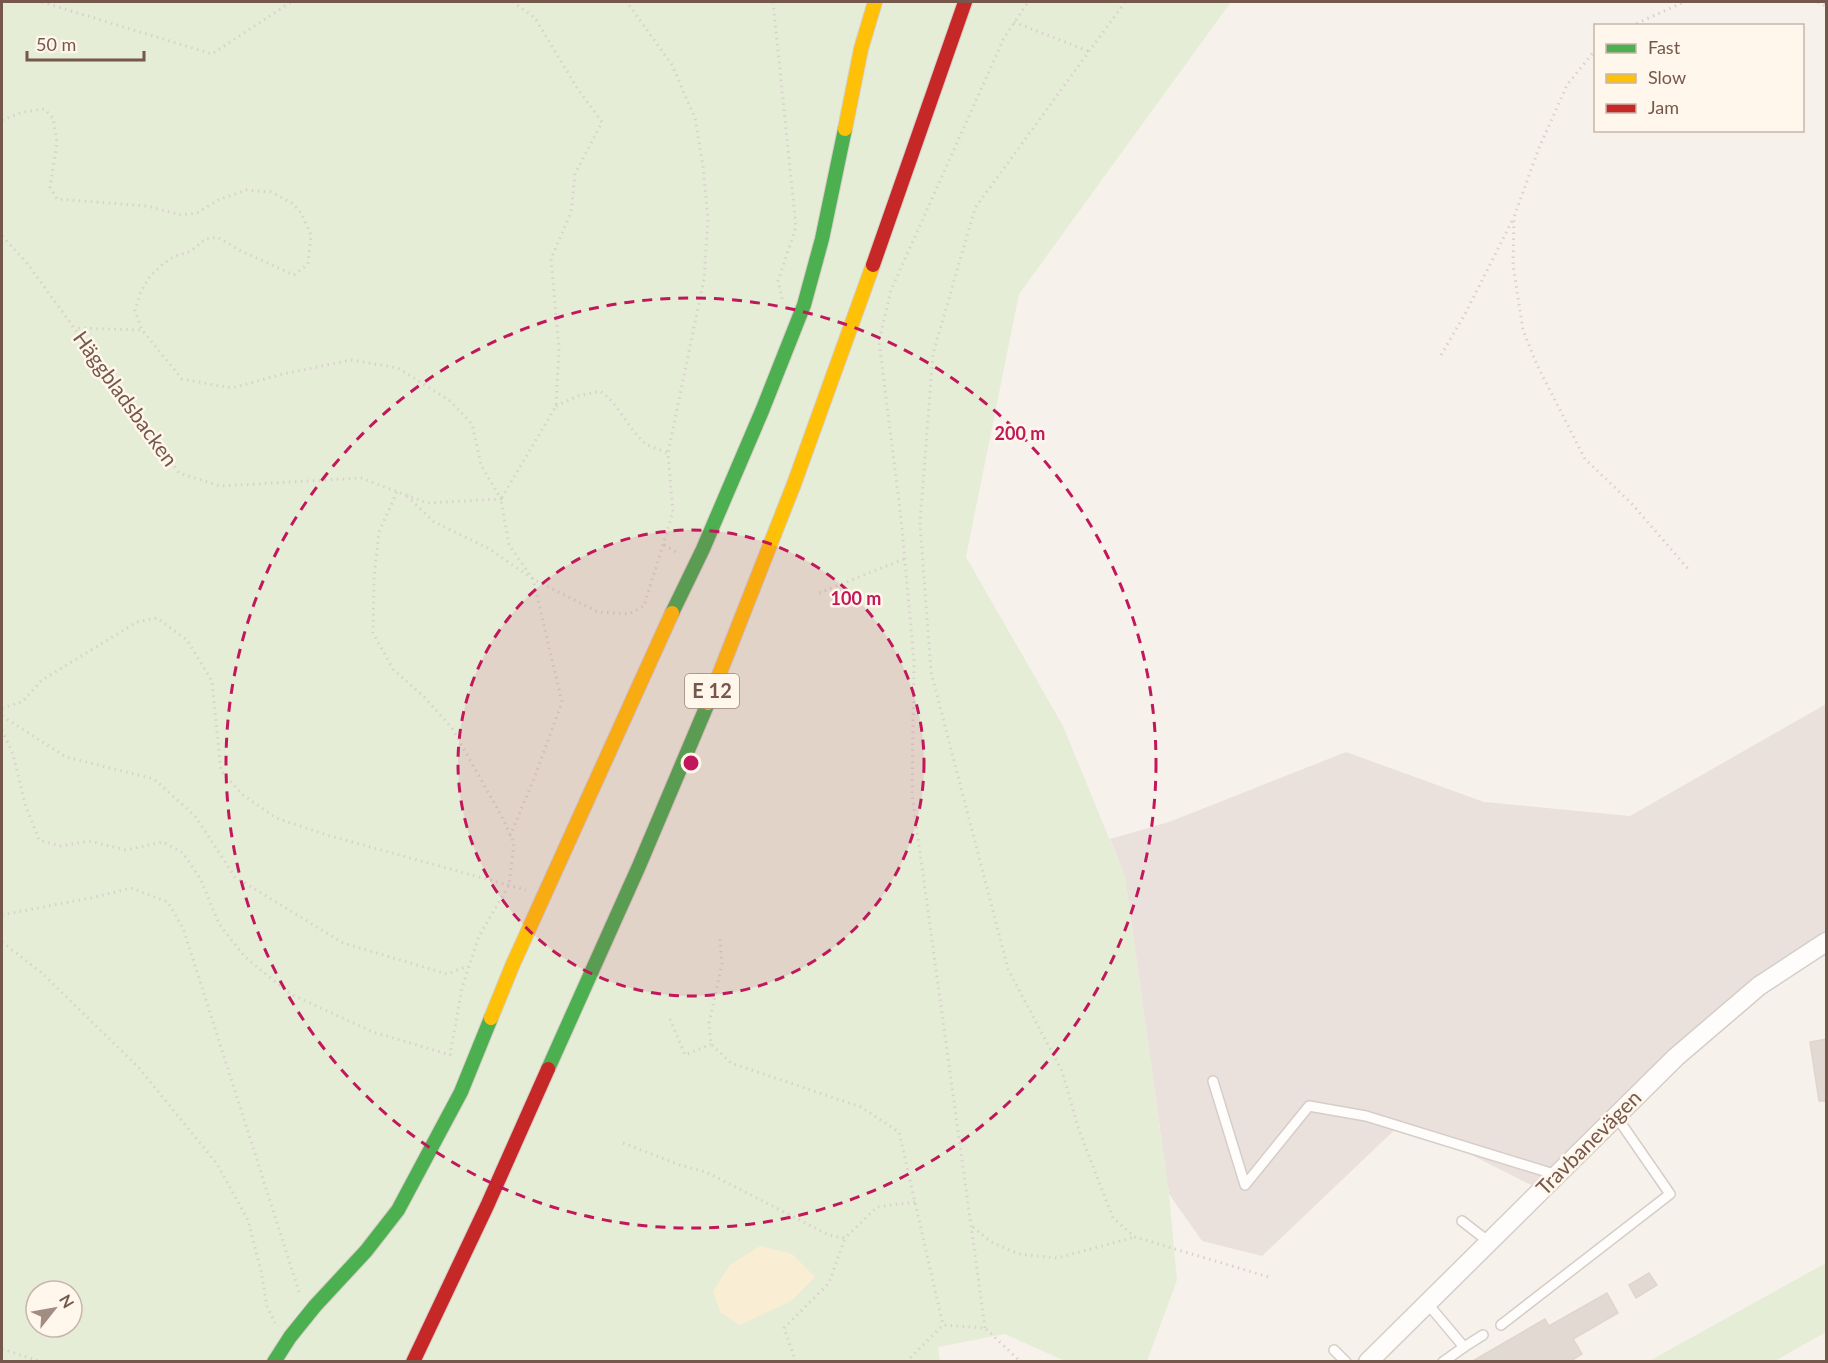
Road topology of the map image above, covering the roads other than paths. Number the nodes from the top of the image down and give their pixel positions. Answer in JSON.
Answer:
{"nodes":[{"id":1,"x":875,"y":2,"type":"edge"},
{"id":2,"x":965,"y":2,"type":"edge"},
{"id":3,"x":1827,"y":942,"type":"edge"},
{"id":4,"x":1213,"y":1081,"type":"dead end"},
{"id":5,"x":1616,"y":1116,"type":"junction"},
{"id":6,"x":1557,"y":1175,"type":"junction"},
{"id":7,"x":1462,"y":1221,"type":"dead end"},
{"id":8,"x":1489,"y":1242,"type":"junction"},
{"id":9,"x":1427,"y":1303,"type":"junction"},
{"id":10,"x":1501,"y":1324,"type":"dead end"},
{"id":11,"x":1483,"y":1335,"type":"dead end"},
{"id":12,"x":1464,"y":1347,"type":"junction"},
{"id":13,"x":1334,"y":1350,"type":"dead end"},
{"id":14,"x":274,"y":1362,"type":"edge"},
{"id":15,"x":412,"y":1362,"type":"edge"},
{"id":16,"x":1346,"y":1362,"type":"edge"},
{"id":17,"x":1368,"y":1362,"type":"edge"},
{"id":18,"x":1443,"y":1362,"type":"edge"}],
"edges":[{"from":1,"to":14,"type":"main road"},
{"from":2,"to":15,"type":"main road","number":"E 12"},
{"from":3,"to":5,"type":"street","name":"Travbanevägen"},
{"from":4,"to":6,"type":"lane"},
{"from":5,"to":6,"type":"street","name":"Travbanevägen"},
{"from":5,"to":10,"type":"lane"},
{"from":6,"to":8,"type":"street","name":"Travbanevägen"},
{"from":7,"to":8,"type":"lane"},
{"from":8,"to":9,"type":"street","name":"Travbanevägen"},
{"from":9,"to":12,"type":"lane"},
{"from":9,"to":17,"type":"street","name":"Travbanevägen"},
{"from":11,"to":12,"type":"lane"},
{"from":12,"to":18,"type":"lane"},
{"from":13,"to":16,"type":"lane"}]}
